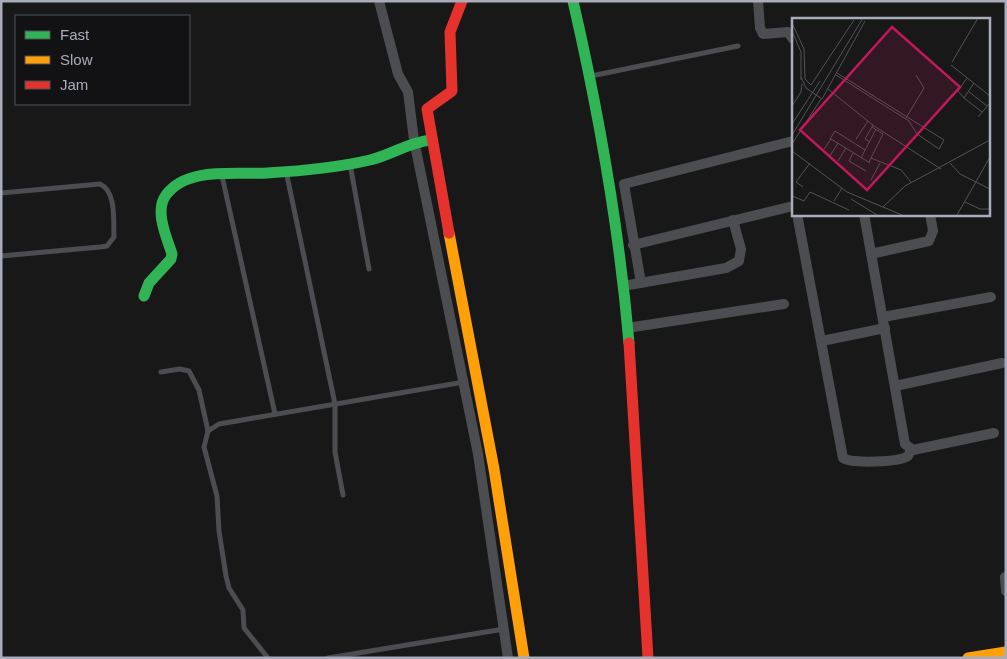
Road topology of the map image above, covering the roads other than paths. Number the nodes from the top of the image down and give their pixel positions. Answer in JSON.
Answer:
{"nodes":[{"id":1,"x":379,"y":1,"type":"edge"},
{"id":2,"x":462,"y":1,"type":"edge"},
{"id":3,"x":573,"y":1,"type":"edge"},
{"id":4,"x":758,"y":1,"type":"edge"},
{"id":5,"x":792,"y":38,"type":"edge"},
{"id":6,"x":738,"y":46,"type":"dead end"},
{"id":7,"x":591,"y":76,"type":"junction"},
{"id":8,"x":414,"y":140,"type":"junction"},
{"id":9,"x":431,"y":140,"type":"junction"},
{"id":10,"x":792,"y":140,"type":"edge"},
{"id":11,"x":349,"y":163,"type":"junction"},
{"id":12,"x":286,"y":171,"type":"junction"},
{"id":13,"x":222,"y":176,"type":"junction"},
{"id":14,"x":1,"y":193,"type":"edge"},
{"id":15,"x":792,"y":206,"type":"edge"},
{"id":16,"x":797,"y":215,"type":"edge"},
{"id":17,"x":864,"y":215,"type":"edge"},
{"id":18,"x":930,"y":215,"type":"edge"},
{"id":19,"x":733,"y":220,"type":"junction"},
{"id":20,"x":633,"y":245,"type":"junction"},
{"id":21,"x":871,"y":254,"type":"junction"},
{"id":22,"x":1,"y":256,"type":"edge"},
{"id":23,"x":369,"y":269,"type":"dead end"},
{"id":24,"x":641,"y":283,"type":"junction"},
{"id":25,"x":623,"y":286,"type":"junction"},
{"id":26,"x":144,"y":296,"type":"dead end"},
{"id":27,"x":991,"y":297,"type":"dead end"},
{"id":28,"x":784,"y":304,"type":"dead end"},
{"id":29,"x":883,"y":317,"type":"junction"},
{"id":30,"x":627,"y":328,"type":"junction"},
{"id":31,"x":885,"y":328,"type":"junction"},
{"id":32,"x":822,"y":341,"type":"junction"},
{"id":33,"x":1002,"y":363,"type":"dead end"},
{"id":34,"x":161,"y":372,"type":"dead end"},
{"id":35,"x":464,"y":382,"type":"junction"},
{"id":36,"x":895,"y":386,"type":"junction"},
{"id":37,"x":335,"y":404,"type":"junction"},
{"id":38,"x":275,"y":414,"type":"junction"},
{"id":39,"x":208,"y":431,"type":"junction"},
{"id":40,"x":994,"y":433,"type":"dead end"},
{"id":41,"x":911,"y":450,"type":"junction"},
{"id":42,"x":343,"y":495,"type":"dead end"},
{"id":43,"x":1004,"y":577,"type":"dead end"},
{"id":44,"x":1006,"y":591,"type":"edge"},
{"id":45,"x":518,"y":615,"type":"junction"},
{"id":46,"x":502,"y":617,"type":"junction"},
{"id":47,"x":504,"y":629,"type":"junction"},
{"id":48,"x":1006,"y":652,"type":"edge"},
{"id":49,"x":268,"y":658,"type":"edge"},
{"id":50,"x":328,"y":658,"type":"edge"},
{"id":51,"x":508,"y":658,"type":"edge"},
{"id":52,"x":524,"y":658,"type":"edge"},
{"id":53,"x":648,"y":658,"type":"edge"},
{"id":54,"x":968,"y":658,"type":"edge"}],
"edges":[{"from":1,"to":8,"type":"street"},
{"from":2,"to":9,"type":"street"},
{"from":3,"to":7,"type":"street"},
{"from":4,"to":5,"type":"street"},
{"from":6,"to":7,"type":"lane"},
{"from":7,"to":25,"type":"street"},
{"from":8,"to":9,"type":"street"},
{"from":8,"to":11,"type":"street"},
{"from":8,"to":35,"type":"street"},
{"from":9,"to":45,"type":"street"},
{"from":10,"to":20,"type":"street"},
{"from":11,"to":12,"type":"street"},
{"from":11,"to":23,"type":"lane"},
{"from":12,"to":13,"type":"street"},
{"from":12,"to":37,"type":"lane"},
{"from":13,"to":26,"type":"street"},
{"from":13,"to":38,"type":"lane"},
{"from":14,"to":22,"type":"lane"},
{"from":15,"to":19,"type":"street"},
{"from":16,"to":32,"type":"street"},
{"from":17,"to":21,"type":"street"},
{"from":18,"to":21,"type":"street"},
{"from":19,"to":20,"type":"street"},
{"from":19,"to":24,"type":"street"},
{"from":20,"to":24,"type":"street"},
{"from":21,"to":29,"type":"street"},
{"from":24,"to":25,"type":"street"},
{"from":25,"to":30,"type":"street"},
{"from":27,"to":29,"type":"street"},
{"from":28,"to":30,"type":"street"},
{"from":29,"to":31,"type":"street"},
{"from":30,"to":53,"type":"street"},
{"from":31,"to":32,"type":"street"},
{"from":31,"to":36,"type":"street"},
{"from":32,"to":41,"type":"street"},
{"from":33,"to":36,"type":"street"},
{"from":34,"to":39,"type":"lane"},
{"from":35,"to":37,"type":"lane"},
{"from":35,"to":46,"type":"street"},
{"from":36,"to":41,"type":"street"},
{"from":37,"to":38,"type":"lane"},
{"from":37,"to":42,"type":"lane"},
{"from":38,"to":39,"type":"lane"},
{"from":39,"to":49,"type":"lane"},
{"from":40,"to":41,"type":"street"},
{"from":43,"to":44,"type":"street"},
{"from":45,"to":46,"type":"street"},
{"from":45,"to":52,"type":"street"},
{"from":46,"to":47,"type":"street"},
{"from":47,"to":50,"type":"lane"},
{"from":47,"to":51,"type":"street"},
{"from":48,"to":54,"type":"street"}]}
